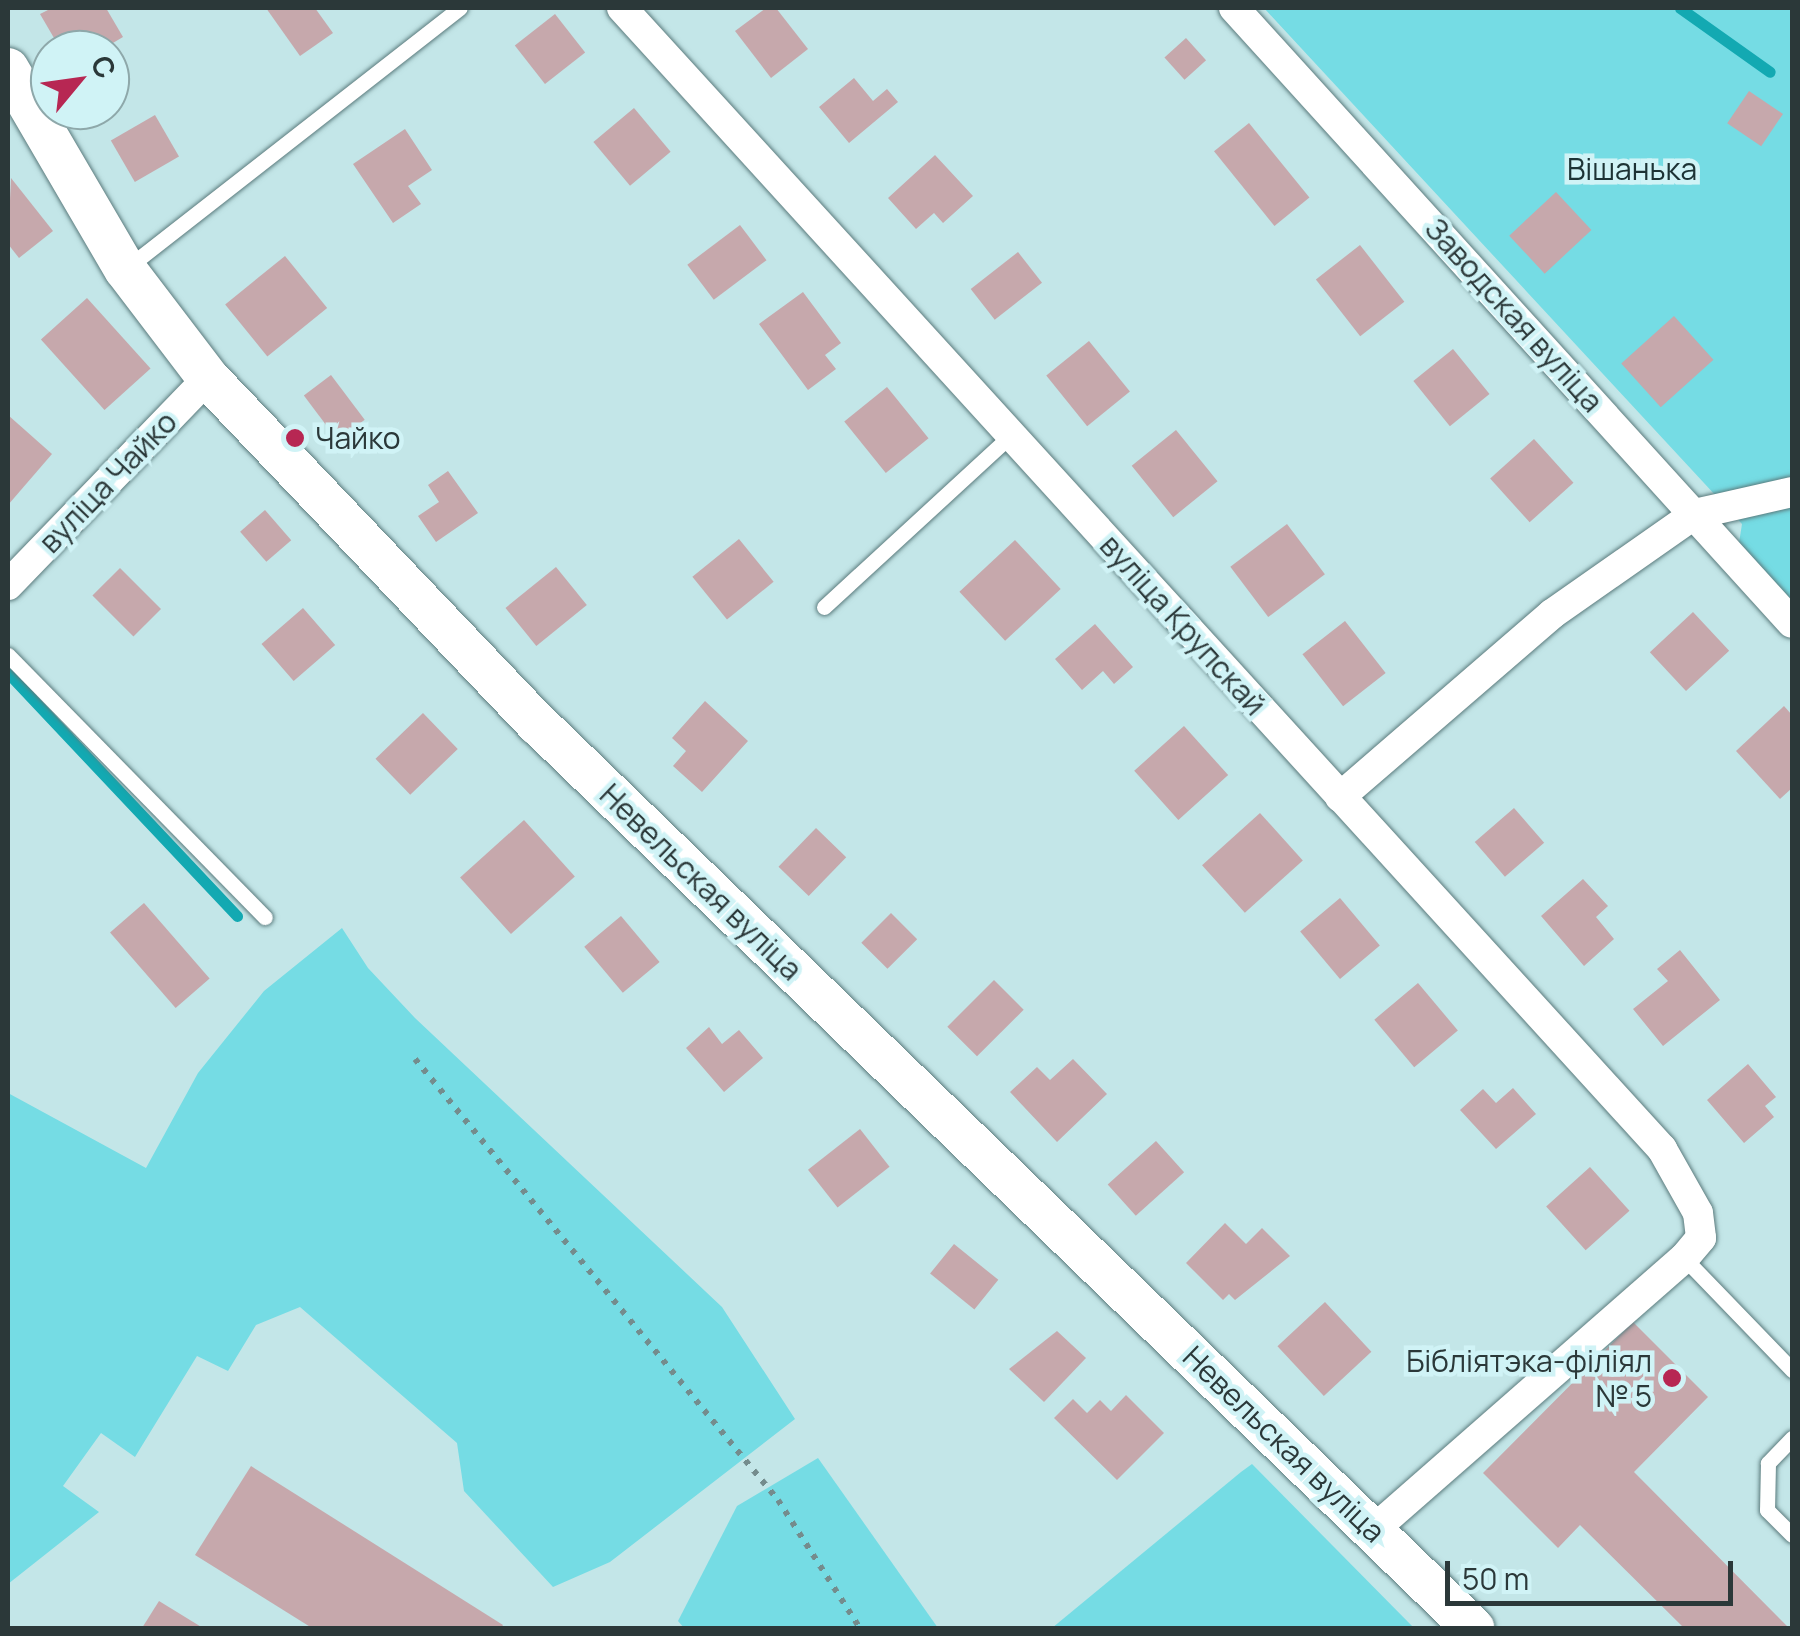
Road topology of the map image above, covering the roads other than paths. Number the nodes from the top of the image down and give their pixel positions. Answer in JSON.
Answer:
{"nodes":[{"id":1,"x":460,"y":8,"type":"edge"},
{"id":2,"x":622,"y":8,"type":"edge"},
{"id":3,"x":1234,"y":8,"type":"edge"},
{"id":4,"x":8,"y":69,"type":"edge"},
{"id":5,"x":125,"y":269,"type":"junction"},
{"id":6,"x":208,"y":378,"type":"junction"},
{"id":7,"x":1010,"y":436,"type":"junction"},
{"id":8,"x":1792,"y":492,"type":"edge"},
{"id":9,"x":1695,"y":514,"type":"junction"},
{"id":10,"x":8,"y":585,"type":"edge"},
{"id":11,"x":824,"y":607,"type":"dead end"},
{"id":12,"x":1792,"y":623,"type":"edge"},
{"id":13,"x":8,"y":655,"type":"edge"},
{"id":14,"x":1340,"y":797,"type":"junction"},
{"id":15,"x":265,"y":917,"type":"dead end"},
{"id":16,"x":1684,"y":1258,"type":"junction"},
{"id":17,"x":1792,"y":1370,"type":"edge"},
{"id":18,"x":1792,"y":1438,"type":"edge"},
{"id":19,"x":1373,"y":1530,"type":"junction"},
{"id":20,"x":1792,"y":1536,"type":"edge"},
{"id":21,"x":1473,"y":1628,"type":"edge"}],
"edges":[{"from":1,"to":5,"type":"lane"},
{"from":2,"to":7,"type":"street","name":"вуліца Крупскай"},
{"from":3,"to":9,"type":"street","name":"Заводская вуліца"},
{"from":4,"to":5,"type":"street","name":"Невельская вуліца"},
{"from":5,"to":6,"type":"street","name":"Невельская вуліца"},
{"from":6,"to":10,"type":"street","name":"вуліца Чайко"},
{"from":6,"to":19,"type":"street","name":"Невельская вуліца"},
{"from":7,"to":11,"type":"lane"},
{"from":7,"to":14,"type":"street","name":"вуліца Крупскай"},
{"from":8,"to":9,"type":"street"},
{"from":9,"to":12,"type":"street","name":"Заводская вуліца"},
{"from":9,"to":14,"type":"street"},
{"from":13,"to":15,"type":"lane"},
{"from":14,"to":16,"type":"street","name":"вуліца Крупскай"},
{"from":16,"to":17,"type":"lane"},
{"from":16,"to":19,"type":"street"},
{"from":18,"to":20,"type":"lane"},
{"from":19,"to":21,"type":"street","name":"Невельская вуліца"}]}
